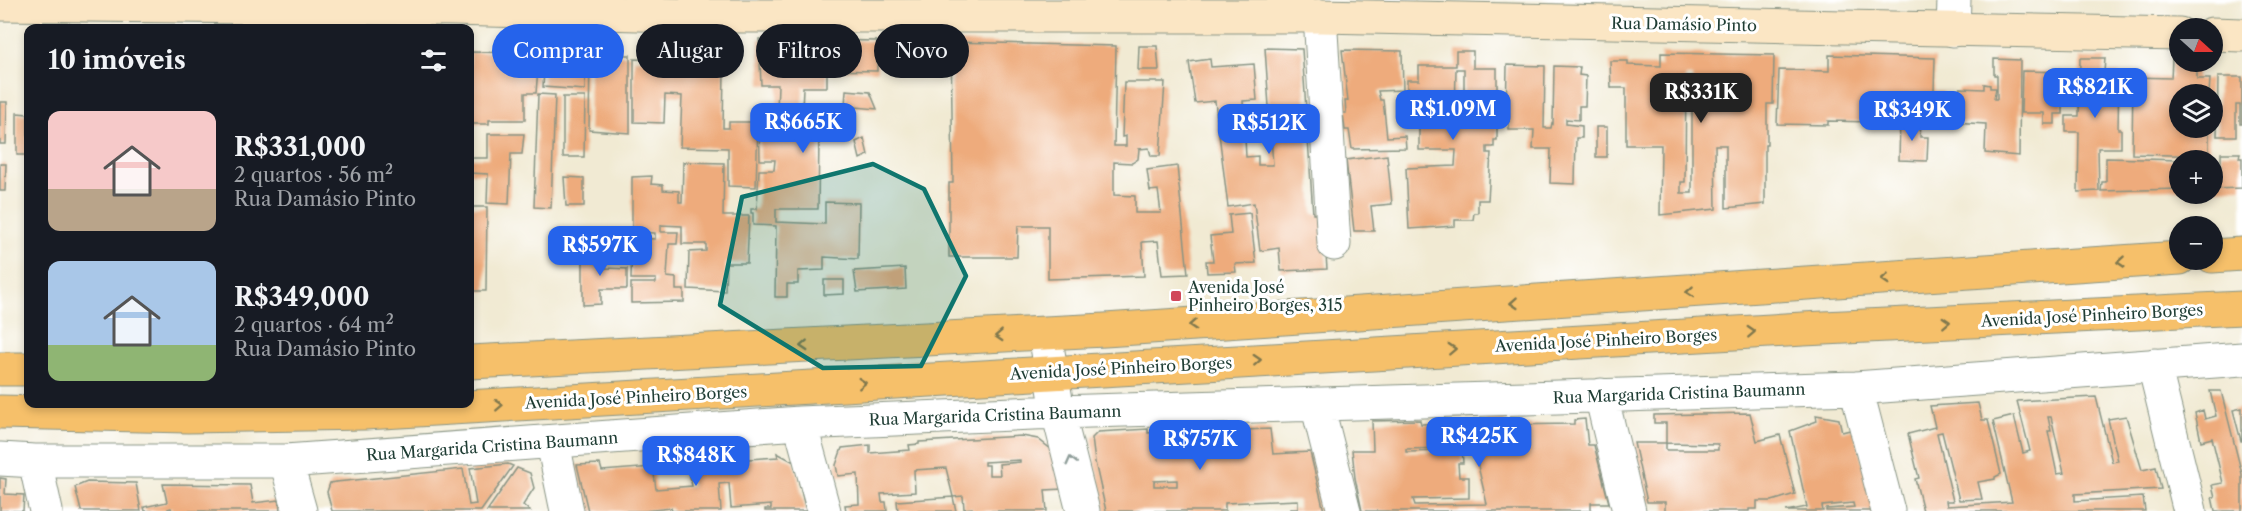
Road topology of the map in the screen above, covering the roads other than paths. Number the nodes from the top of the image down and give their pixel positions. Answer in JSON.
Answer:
{"nodes":[{"id":1,"x":0,"y":4,"type":"edge"},
{"id":2,"x":203,"y":4,"type":"edge"},
{"id":3,"x":451,"y":4,"type":"edge"},
{"id":4,"x":711,"y":8,"type":"edge"},
{"id":5,"x":1954,"y":15,"type":"edge"},
{"id":6,"x":1320,"y":16,"type":"junction"},
{"id":7,"x":2169,"y":33,"type":"edge"},
{"id":8,"x":2223,"y":34,"type":"edge"},
{"id":9,"x":2242,"y":35,"type":"edge"},
{"id":10,"x":1334,"y":243,"type":"dead end"},
{"id":11,"x":2242,"y":254,"type":"edge"},
{"id":12,"x":2223,"y":255,"type":"edge"},
{"id":13,"x":2169,"y":259,"type":"edge"},
{"id":14,"x":2242,"y":308,"type":"edge"},
{"id":15,"x":1045,"y":334,"type":"junction"},
{"id":16,"x":2242,"y":358,"type":"edge"},
{"id":17,"x":474,"y":363,"type":"edge"},
{"id":18,"x":2154,"y":365,"type":"junction"},
{"id":19,"x":0,"y":369,"type":"edge"},
{"id":20,"x":24,"y":369,"type":"edge"},
{"id":21,"x":1052,"y":372,"type":"junction"},
{"id":22,"x":1856,"y":388,"type":"junction"},
{"id":23,"x":1601,"y":394,"type":"junction"},
{"id":24,"x":1317,"y":404,"type":"junction"},
{"id":25,"x":474,"y":406,"type":"edge"},
{"id":26,"x":449,"y":408,"type":"edge"},
{"id":27,"x":0,"y":412,"type":"edge"},
{"id":28,"x":1058,"y":412,"type":"junction"},
{"id":29,"x":800,"y":423,"type":"junction"},
{"id":30,"x":553,"y":443,"type":"junction"},
{"id":31,"x":0,"y":459,"type":"edge"},
{"id":32,"x":35,"y":461,"type":"junction"},
{"id":33,"x":286,"y":461,"type":"junction"},
{"id":34,"x":46,"y":511,"type":"edge"},
{"id":35,"x":300,"y":511,"type":"edge"},
{"id":36,"x":567,"y":511,"type":"edge"},
{"id":37,"x":824,"y":511,"type":"edge"},
{"id":38,"x":1083,"y":511,"type":"edge"},
{"id":39,"x":1344,"y":511,"type":"edge"},
{"id":40,"x":1629,"y":511,"type":"edge"},
{"id":41,"x":1888,"y":511,"type":"edge"},
{"id":42,"x":2190,"y":511,"type":"edge"}],
"edges":[{"from":1,"to":2,"type":"street","name":"Rua Damásio Pinto"},
{"from":2,"to":3,"type":"street","name":"Rua Damásio Pinto"},
{"from":3,"to":4,"type":"street","name":"Rua Damásio Pinto"},
{"from":4,"to":6,"type":"street","name":"Rua Damásio Pinto"},
{"from":5,"to":6,"type":"street","name":"Rua Damásio Pinto"},
{"from":5,"to":7,"type":"street","name":"Rua Damásio Pinto"},
{"from":6,"to":10,"type":"street"},
{"from":8,"to":9,"type":"street"},
{"from":11,"to":12,"type":"main road"},
{"from":13,"to":15,"type":"main road","one_way":true},
{"from":21,"to":14,"type":"main road","name":"Avenida José Pinheiro Borges","one_way":true},
{"from":15,"to":17,"type":"main road","one_way":true},
{"from":15,"to":21,"type":"street"},
{"from":16,"to":18,"type":"street","name":"Rua Margarida Cristina Baumann"},
{"from":18,"to":22,"type":"street","name":"Rua Margarida Cristina Baumann"},
{"from":18,"to":42,"type":"street"},
{"from":19,"to":20,"type":"main road"},
{"from":25,"to":21,"type":"main road","name":"Avenida José Pinheiro Borges","one_way":true},
{"from":21,"to":28,"type":"street"},
{"from":22,"to":23,"type":"street","name":"Rua Margarida Cristina Baumann"},
{"from":22,"to":41,"type":"street"},
{"from":23,"to":24,"type":"street","name":"Rua Margarida Cristina Baumann"},
{"from":23,"to":40,"type":"street"},
{"from":24,"to":28,"type":"street","name":"Rua Margarida Cristina Baumann"},
{"from":24,"to":39,"type":"street"},
{"from":27,"to":26,"type":"main road","name":"Avenida José Pinheiro Borges","one_way":true},
{"from":28,"to":29,"type":"street","name":"Rua Margarida Cristina Baumann"},
{"from":38,"to":28,"type":"street","one_way":true},
{"from":29,"to":30,"type":"street","name":"Rua Margarida Cristina Baumann"},
{"from":29,"to":37,"type":"street"},
{"from":30,"to":33,"type":"street","name":"Rua Margarida Cristina Baumann"},
{"from":30,"to":36,"type":"street"},
{"from":31,"to":32,"type":"street","name":"Rua Margarida Cristina Baumann"},
{"from":32,"to":33,"type":"street","name":"Rua Margarida Cristina Baumann"},
{"from":32,"to":34,"type":"street"},
{"from":33,"to":35,"type":"street"}]}
